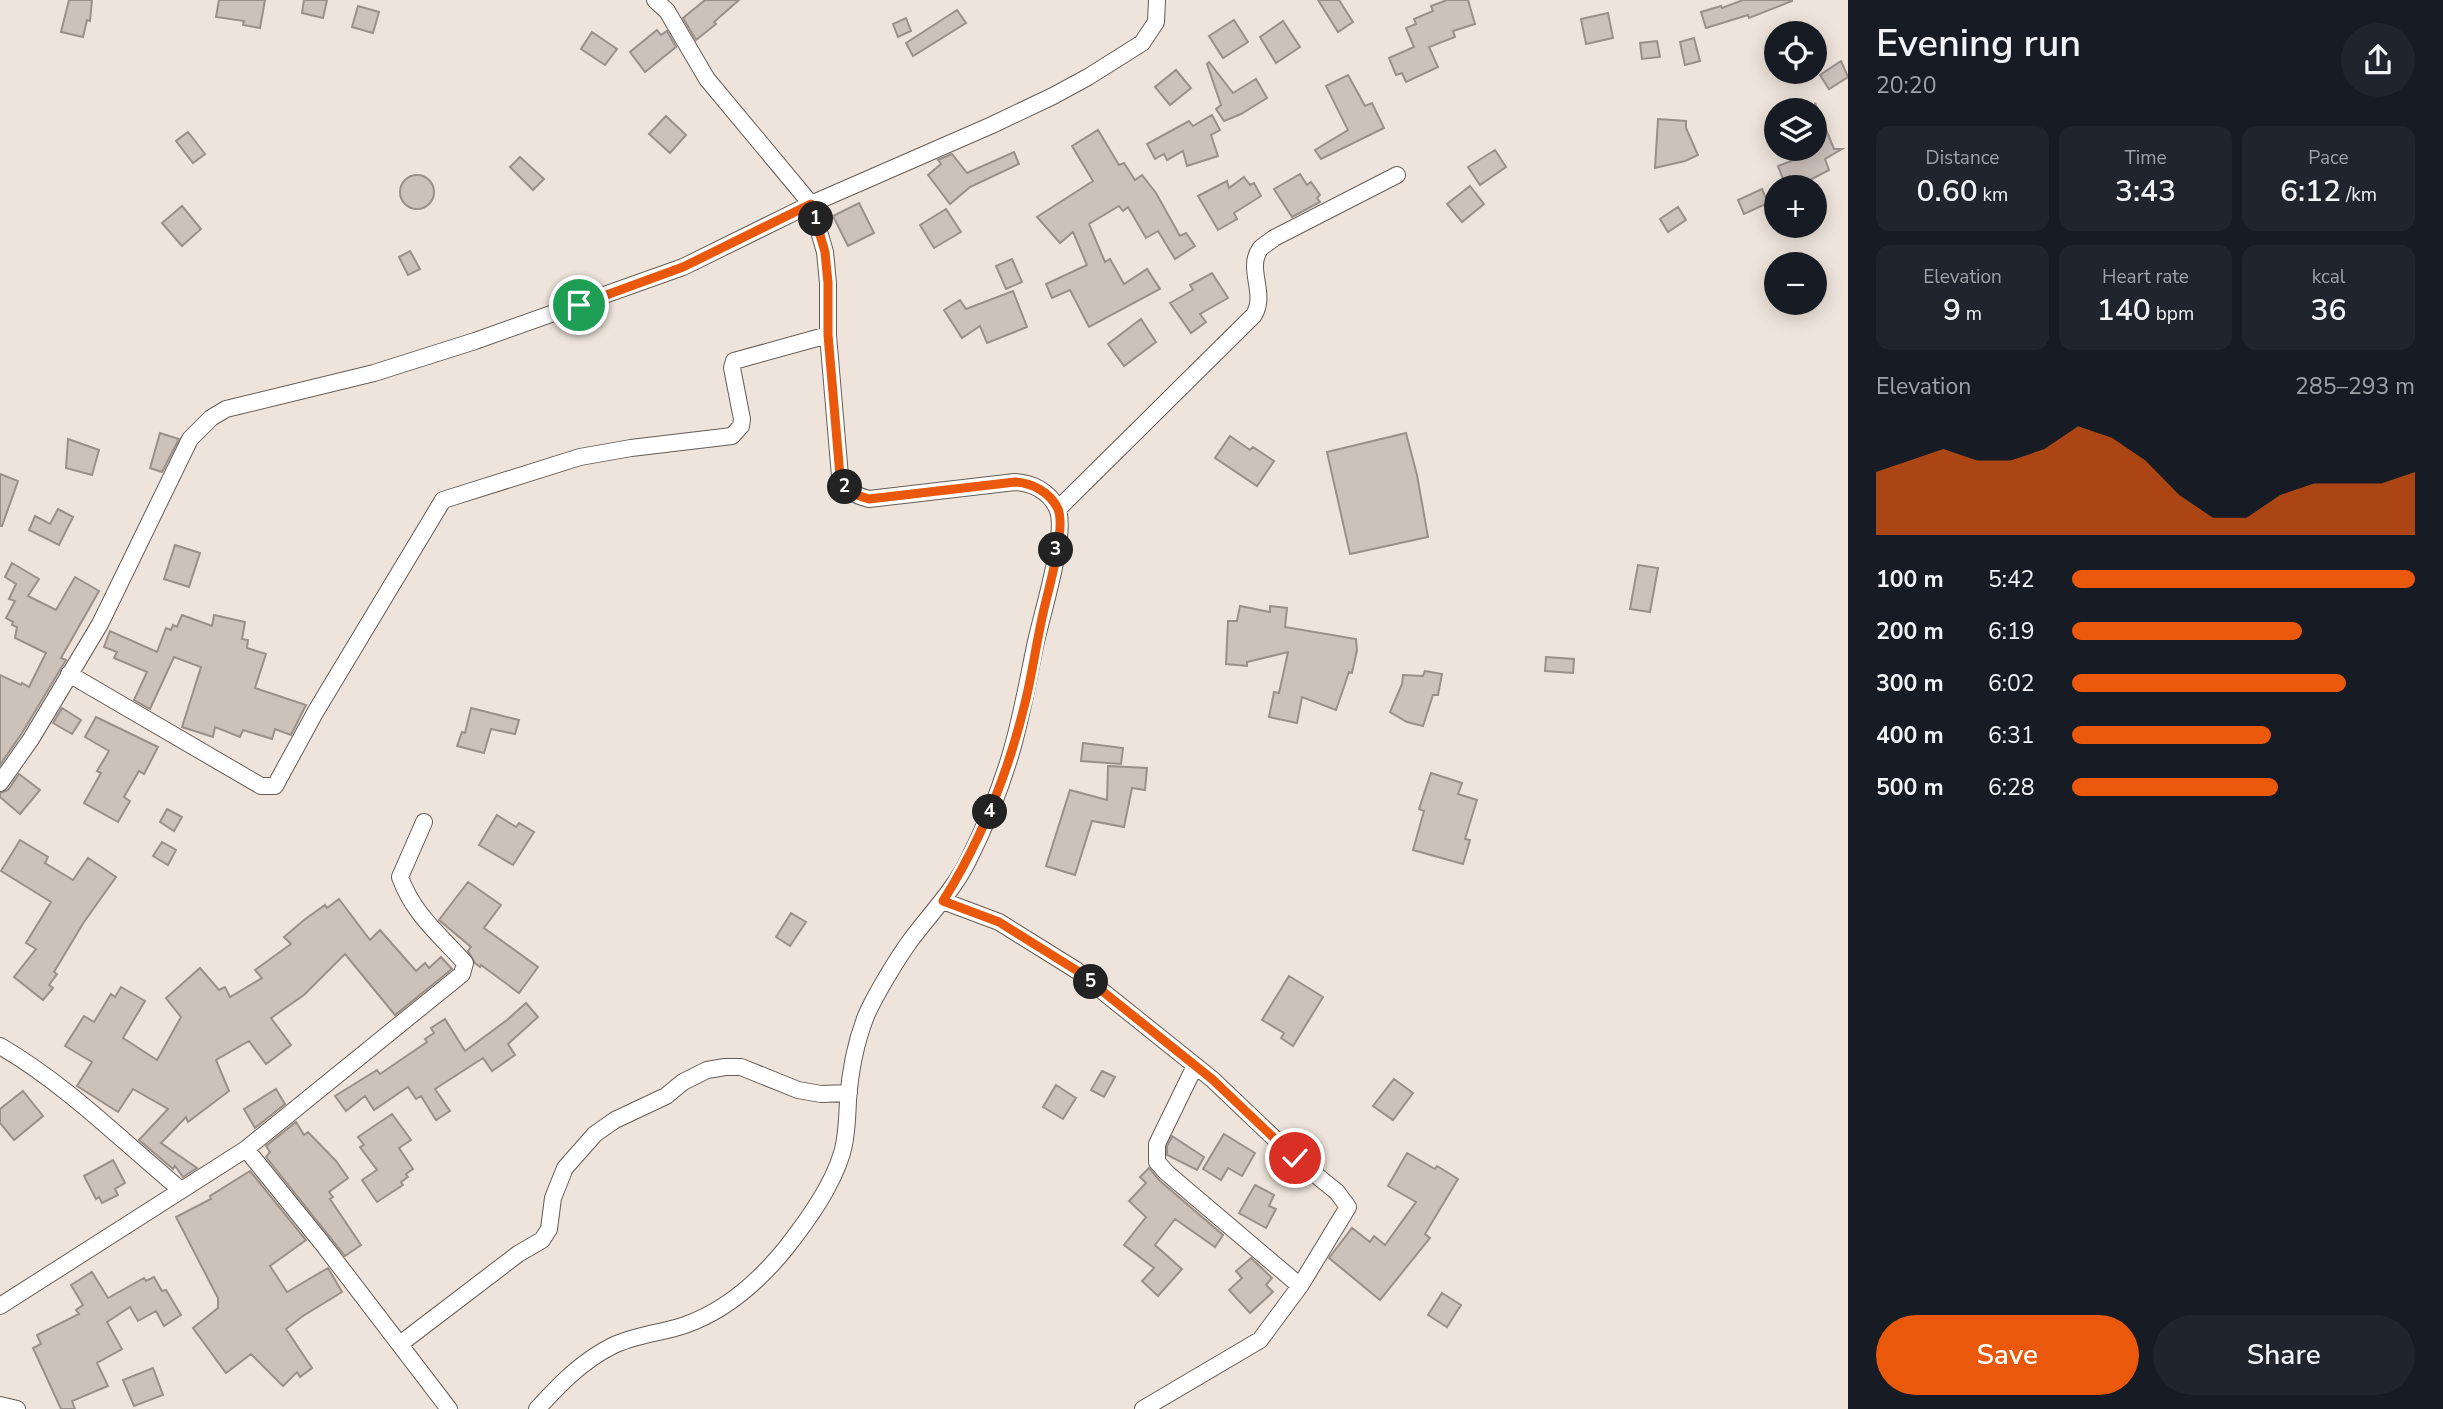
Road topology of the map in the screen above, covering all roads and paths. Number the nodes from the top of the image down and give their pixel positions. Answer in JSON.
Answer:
{"nodes":[{"id":1,"x":655,"y":0,"type":"edge"},
{"id":2,"x":1157,"y":0,"type":"edge"},
{"id":3,"x":1397,"y":175,"type":"dead end"},
{"id":4,"x":811,"y":204,"type":"junction"},
{"id":5,"x":828,"y":335,"type":"junction"},
{"id":6,"x":1058,"y":509,"type":"junction"},
{"id":7,"x":69,"y":674,"type":"junction"},
{"id":8,"x":0,"y":783,"type":"edge"},
{"id":9,"x":424,"y":822,"type":"dead end"},
{"id":10,"x":943,"y":901,"type":"junction"},
{"id":11,"x":0,"y":1046,"type":"edge"},
{"id":12,"x":1195,"y":1066,"type":"junction"},
{"id":13,"x":849,"y":1093,"type":"junction"},
{"id":14,"x":246,"y":1149,"type":"junction"},
{"id":15,"x":181,"y":1189,"type":"junction"},
{"id":16,"x":1300,"y":1286,"type":"junction"},
{"id":17,"x":0,"y":1306,"type":"edge"},
{"id":18,"x":400,"y":1344,"type":"junction"},
{"id":19,"x":0,"y":1405,"type":"edge"},
{"id":20,"x":17,"y":1409,"type":"edge"},
{"id":21,"x":449,"y":1409,"type":"edge"},
{"id":22,"x":537,"y":1409,"type":"edge"},
{"id":23,"x":1143,"y":1409,"type":"edge"}],
"edges":[{"from":1,"to":4,"type":"street"},
{"from":2,"to":4,"type":"street"},
{"from":3,"to":6,"type":"street"},
{"from":4,"to":5,"type":"street"},
{"from":4,"to":7,"type":"street"},
{"from":5,"to":6,"type":"street"},
{"from":5,"to":7,"type":"street"},
{"from":6,"to":10,"type":"street"},
{"from":7,"to":8,"type":"street"},
{"from":9,"to":14,"type":"street"},
{"from":10,"to":12,"type":"street"},
{"from":10,"to":13,"type":"street"},
{"from":11,"to":15,"type":"street"},
{"from":12,"to":16,"type":"street"},
{"from":12,"to":16,"type":"street"},
{"from":13,"to":18,"type":"street"},
{"from":13,"to":22,"type":"street"},
{"from":14,"to":15,"type":"street"},
{"from":14,"to":18,"type":"street"},
{"from":15,"to":17,"type":"street"},
{"from":16,"to":23,"type":"street"},
{"from":18,"to":21,"type":"street"},
{"from":19,"to":20,"type":"street"}]}
